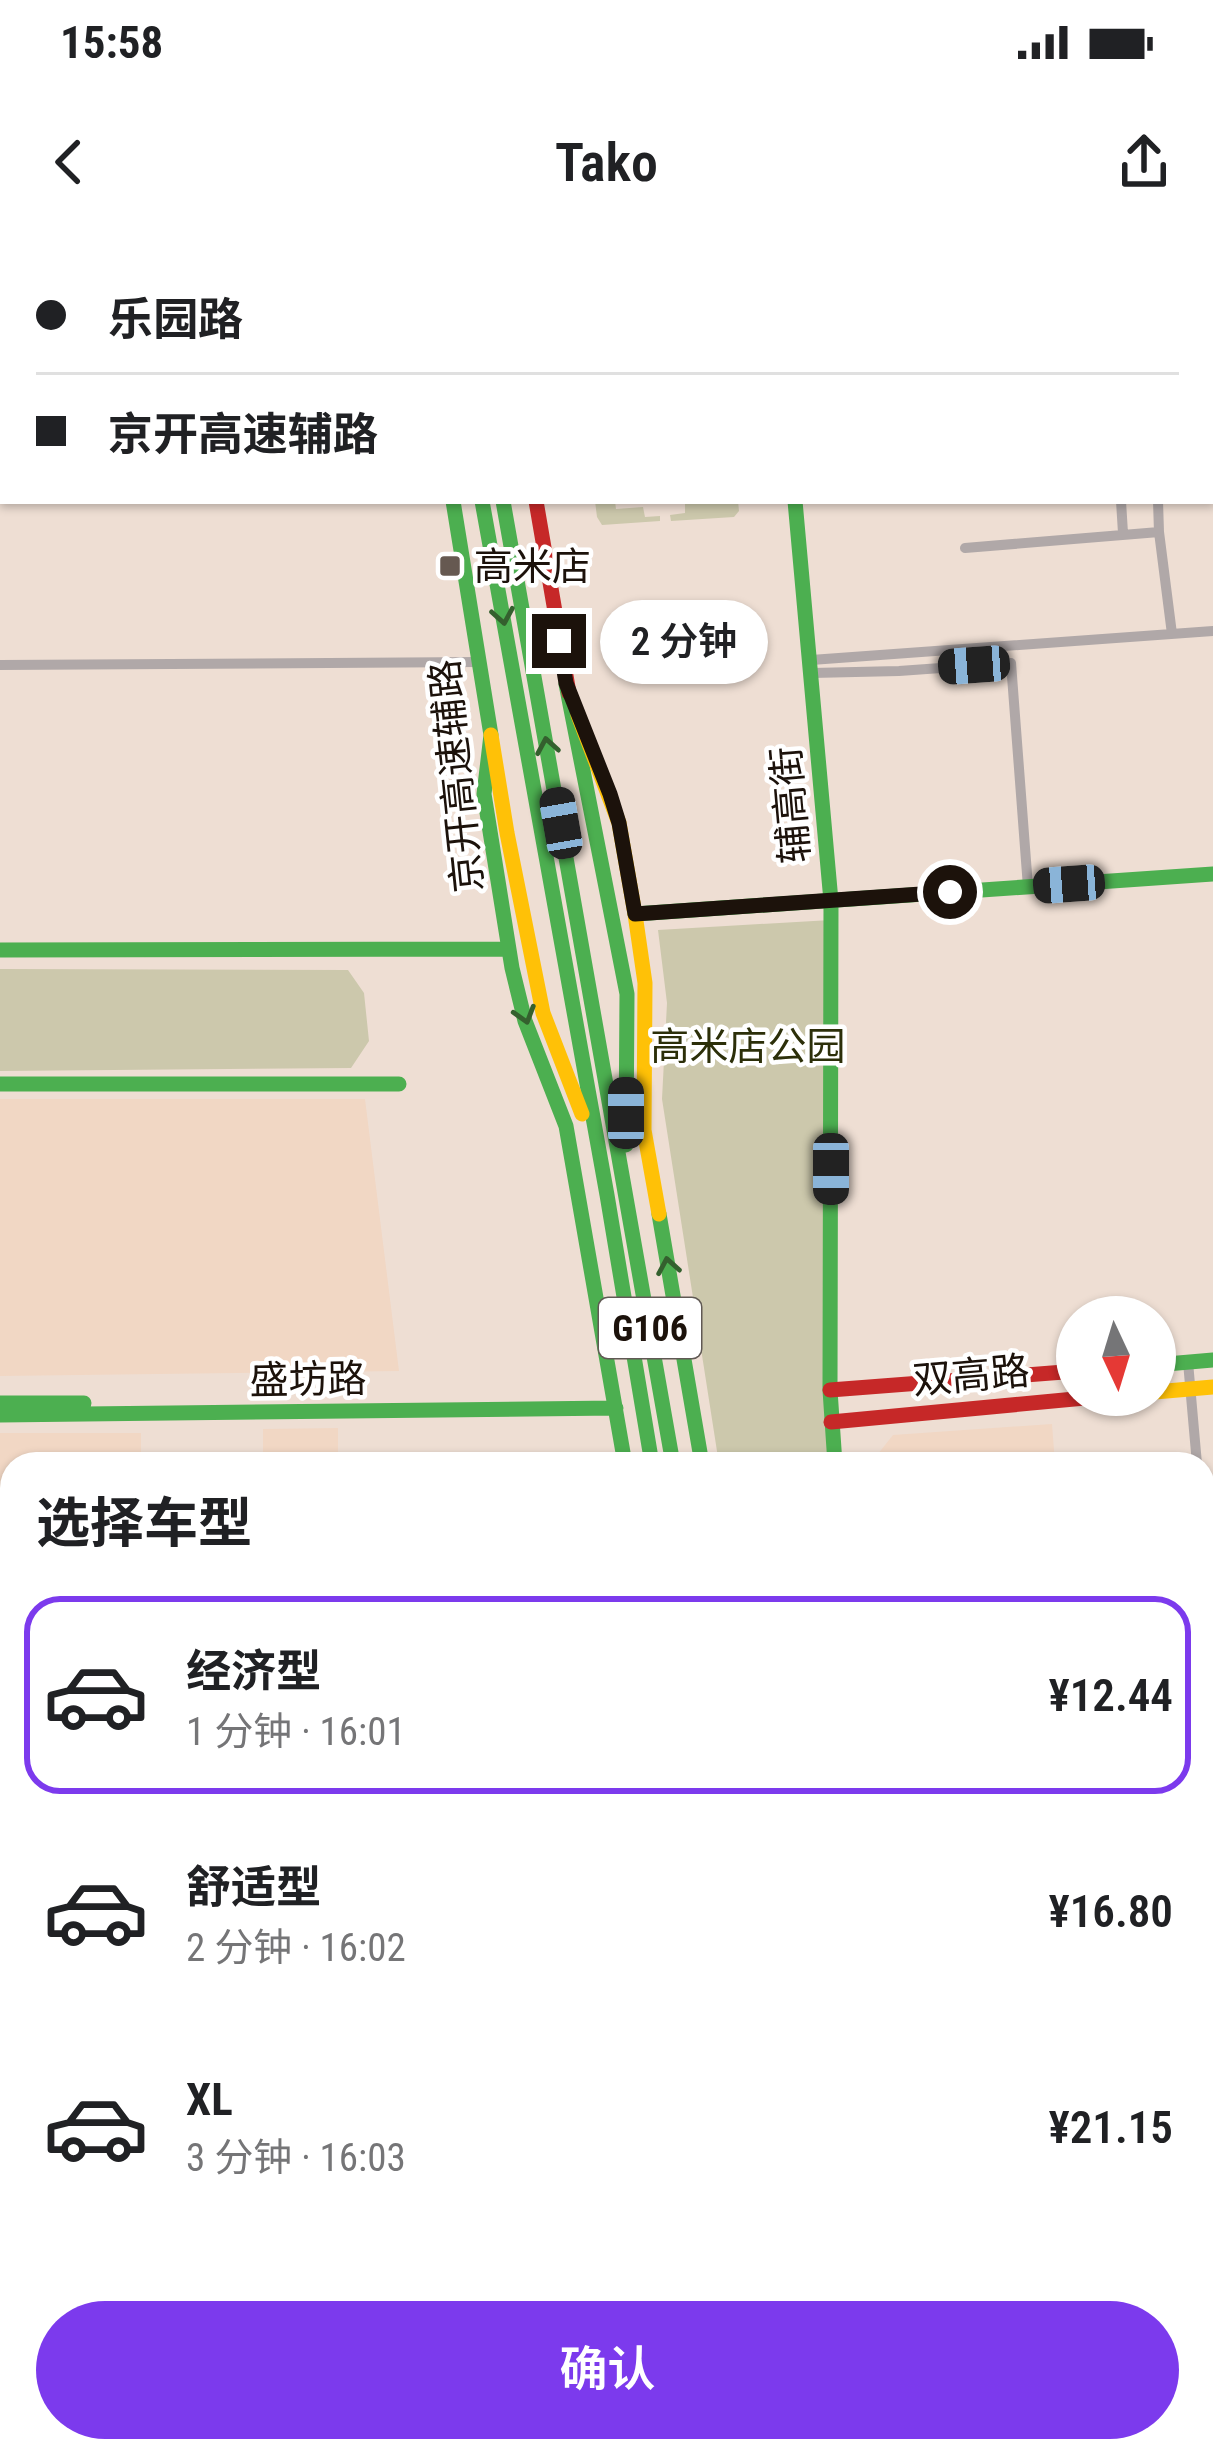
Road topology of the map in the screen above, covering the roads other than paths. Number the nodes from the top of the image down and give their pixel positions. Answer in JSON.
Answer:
{"nodes":[{"id":1,"x":453,"y":504,"type":"edge"},
{"id":2,"x":483,"y":504,"type":"edge"},
{"id":3,"x":504,"y":504,"type":"edge"},
{"id":4,"x":536,"y":504,"type":"edge"},
{"id":5,"x":795,"y":504,"type":"edge"},
{"id":6,"x":1121,"y":504,"type":"edge"},
{"id":7,"x":1158,"y":504,"type":"edge"},
{"id":8,"x":1160,"y":532,"type":"junction"},
{"id":9,"x":1124,"y":533,"type":"junction"},
{"id":10,"x":965,"y":548,"type":"dead end"},
{"id":11,"x":1213,"y":631,"type":"edge"},
{"id":12,"x":1172,"y":634,"type":"junction"},
{"id":13,"x":479,"y":662,"type":"junction"},
{"id":14,"x":0,"y":665,"type":"edge"},
{"id":15,"x":811,"y":666,"type":"junction"},
{"id":16,"x":566,"y":683,"type":"junction"},
{"id":17,"x":491,"y":734,"type":"junction"},
{"id":18,"x":1213,"y":874,"type":"edge"},
{"id":19,"x":1028,"y":887,"type":"junction"},
{"id":20,"x":831,"y":901,"type":"junction"},
{"id":21,"x":635,"y":914,"type":"junction"},
{"id":22,"x":509,"y":949,"type":"junction"},
{"id":23,"x":0,"y":950,"type":"edge"},
{"id":24,"x":0,"y":1084,"type":"edge"},
{"id":25,"x":399,"y":1084,"type":"dead end"},
{"id":26,"x":626,"y":1192,"type":"junction"},
{"id":27,"x":607,"y":1195,"type":"junction"},
{"id":28,"x":1213,"y":1360,"type":"edge"},
{"id":29,"x":1189,"y":1362,"type":"junction"},
{"id":30,"x":1176,"y":1363,"type":"edge"},
{"id":31,"x":1056,"y":1373,"type":"edge"},
{"id":32,"x":1213,"y":1387,"type":"edge"},
{"id":33,"x":1192,"y":1388,"type":"junction"},
{"id":34,"x":1176,"y":1389,"type":"edge"},
{"id":35,"x":830,"y":1390,"type":"junction"},
{"id":36,"x":1056,"y":1401,"type":"edge"},
{"id":37,"x":0,"y":1403,"type":"edge"},
{"id":38,"x":616,"y":1403,"type":"junction"},
{"id":39,"x":0,"y":1414,"type":"edge"},
{"id":40,"x":831,"y":1422,"type":"junction"},
{"id":41,"x":623,"y":1452,"type":"edge"},
{"id":42,"x":650,"y":1452,"type":"edge"},
{"id":43,"x":671,"y":1452,"type":"edge"},
{"id":44,"x":700,"y":1452,"type":"edge"},
{"id":45,"x":834,"y":1452,"type":"edge"},
{"id":46,"x":1196,"y":1452,"type":"edge"}],
"edges":[{"from":1,"to":13,"type":"main road","name":"京开高速辅路"},
{"from":2,"to":27,"type":"main road","number":"G106","one_way":true},
{"from":26,"to":3,"type":"main road","number":"G106","one_way":true},
{"from":4,"to":16,"type":"main road"},
{"from":5,"to":15,"type":"main road","name":"辅高街"},
{"from":6,"to":9,"type":"street"},
{"from":7,"to":8,"type":"street"},
{"from":8,"to":9,"type":"street"},
{"from":8,"to":12,"type":"street"},
{"from":9,"to":10,"type":"street"},
{"from":11,"to":12,"type":"street"},
{"from":12,"to":15,"type":"street"},
{"from":13,"to":14,"type":"street"},
{"from":13,"to":17,"type":"main road","name":"京开高速辅路"},
{"from":15,"to":19,"type":"street"},
{"from":15,"to":20,"type":"main road","name":"辅高街"},
{"from":16,"to":21,"type":"main road"},
{"from":16,"to":26,"type":"main road"},
{"from":17,"to":22,"type":"main road","name":"京开高速辅路"},
{"from":17,"to":27,"type":"main road"},
{"from":18,"to":19,"type":"main road"},
{"from":19,"to":20,"type":"main road"},
{"from":20,"to":21,"type":"main road"},
{"from":20,"to":35,"type":"main road","name":"辅高街"},
{"from":44,"to":21,"type":"main road","one_way":true},
{"from":22,"to":23,"type":"main road"},
{"from":22,"to":38,"type":"main road","name":"京开高速辅路","one_way":true},
{"from":24,"to":25,"type":"main road"},
{"from":26,"to":43,"type":"main road","number":"G106"},
{"from":27,"to":42,"type":"main road","number":"G106"},
{"from":28,"to":29,"type":"main road"},
{"from":29,"to":30,"type":"main road"},
{"from":29,"to":33,"type":"street"},
{"from":31,"to":35,"type":"main road","name":"双高路"},
{"from":32,"to":33,"type":"main road"},
{"from":33,"to":34,"type":"main road"},
{"from":33,"to":46,"type":"street"},
{"from":35,"to":40,"type":"main road","name":"辅高街"},
{"from":36,"to":40,"type":"main road","name":"双高路"},
{"from":37,"to":38,"type":"main road","name":"盛坊路"},
{"from":38,"to":39,"type":"main road","name":"盛坊路"},
{"from":38,"to":41,"type":"main road","name":"京开高速辅路"},
{"from":40,"to":45,"type":"main road","name":"辅高街"}]}
